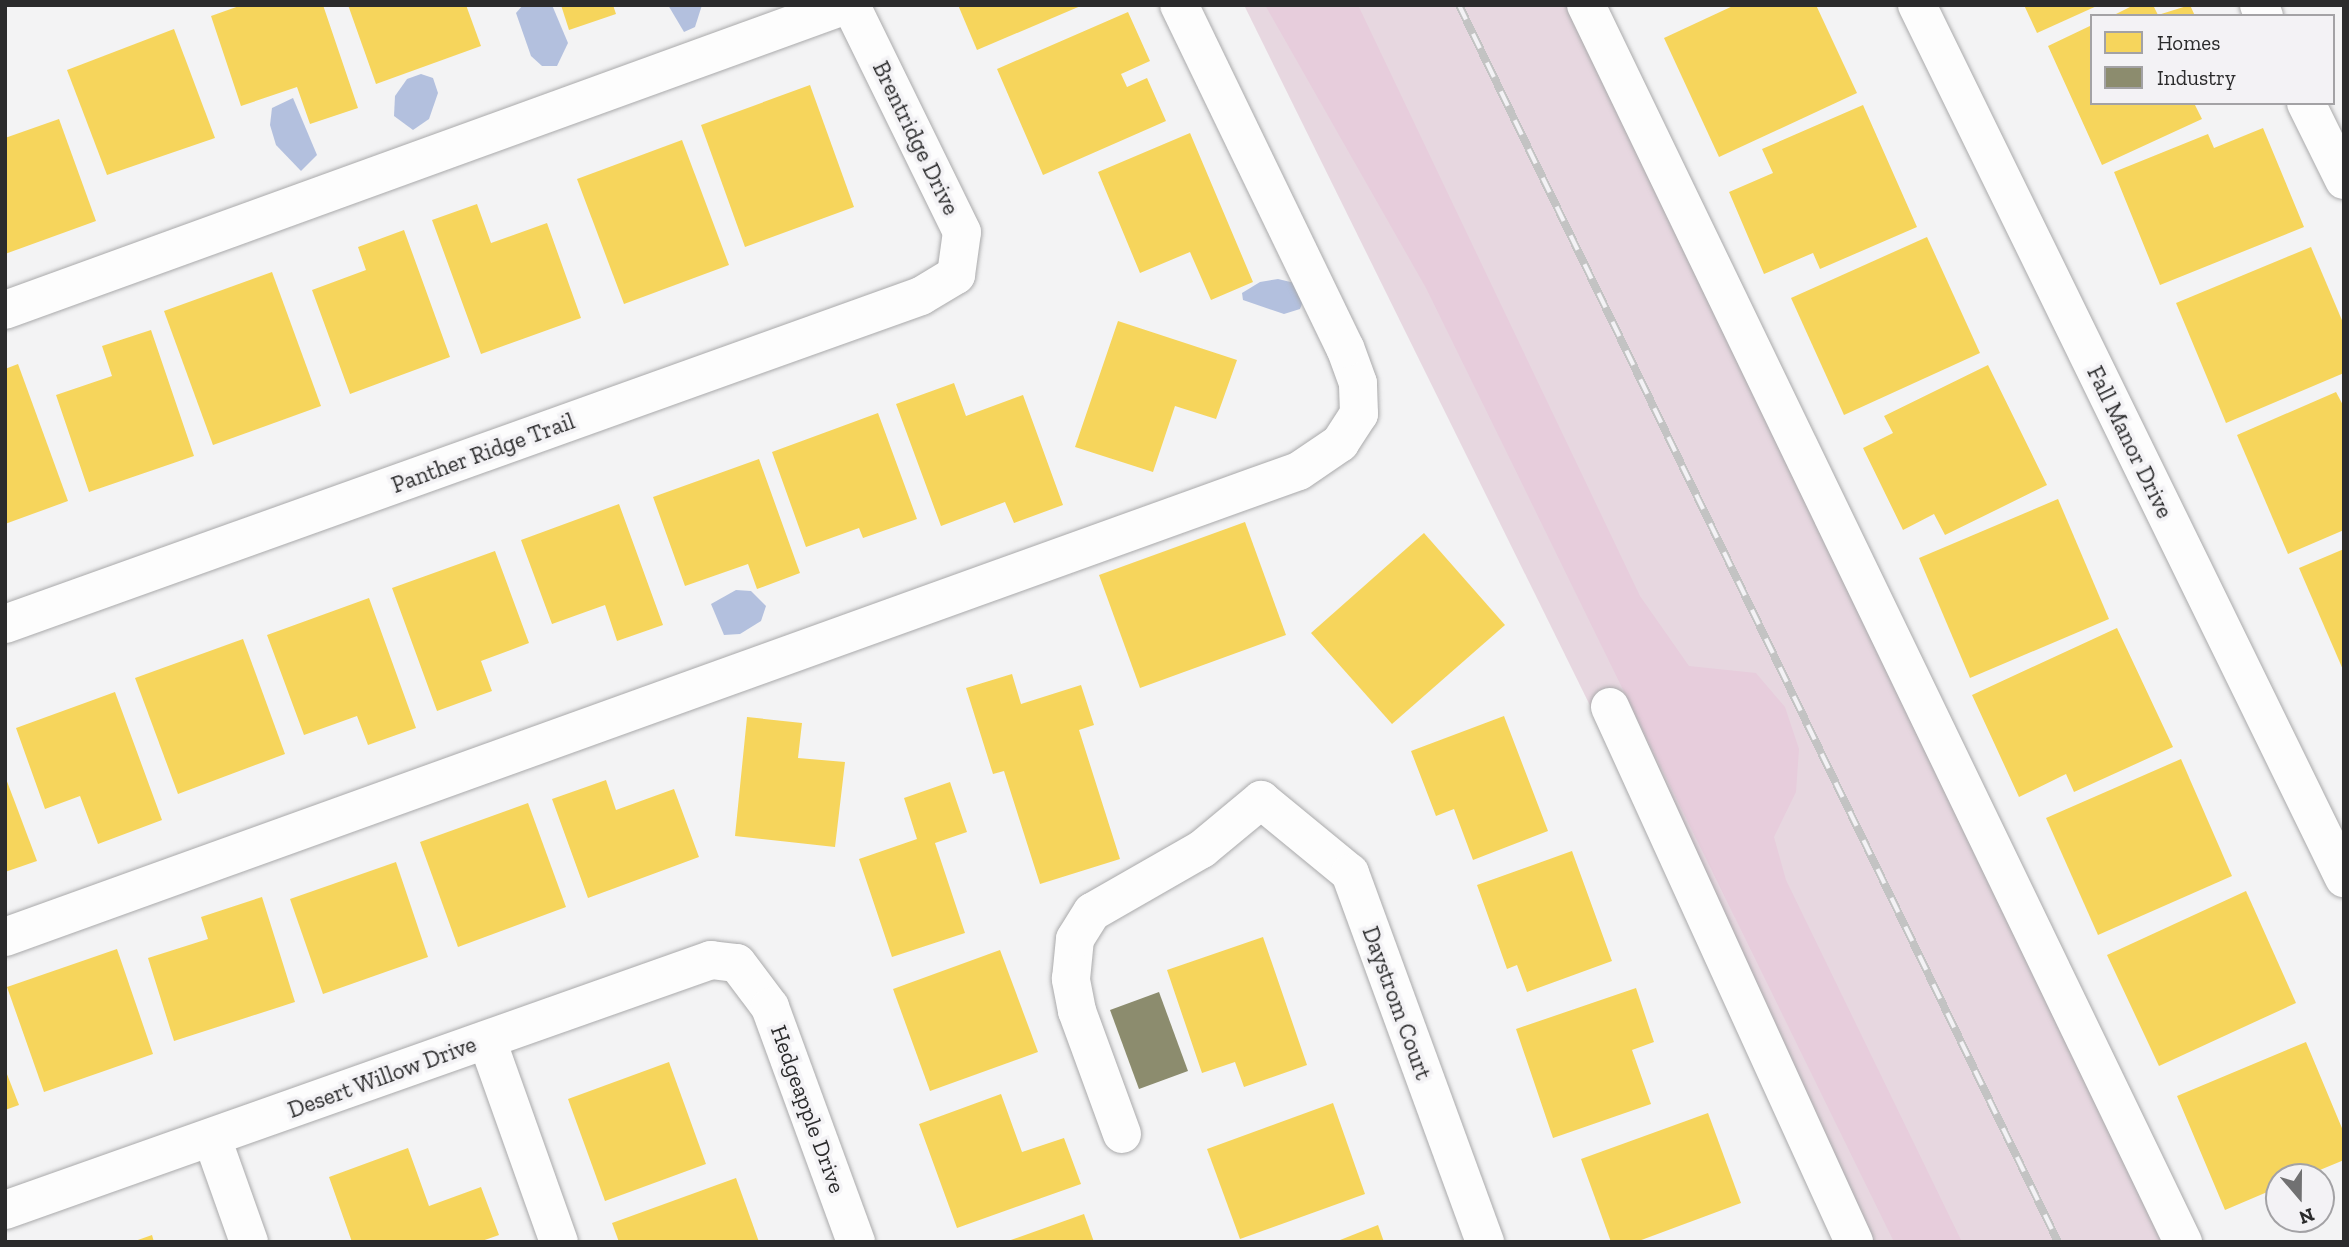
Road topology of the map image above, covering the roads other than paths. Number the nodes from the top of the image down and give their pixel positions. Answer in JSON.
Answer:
{"nodes":[{"id":1,"x":848,"y":5,"type":"edge"},
{"id":2,"x":1179,"y":5,"type":"edge"},
{"id":3,"x":1586,"y":5,"type":"edge"},
{"id":4,"x":1917,"y":5,"type":"edge"},
{"id":5,"x":2307,"y":105,"type":"edge"},
{"id":6,"x":2344,"y":180,"type":"edge"},
{"id":7,"x":957,"y":275,"type":"joint"},
{"id":8,"x":5,"y":310,"type":"edge"},
{"id":9,"x":5,"y":624,"type":"edge"},
{"id":10,"x":1610,"y":707,"type":"dead end"},
{"id":11,"x":2344,"y":878,"type":"edge"},
{"id":12,"x":5,"y":937,"type":"edge"},
{"id":13,"x":754,"y":979,"type":"joint"},
{"id":14,"x":487,"y":1040,"type":"junction"},
{"id":15,"x":1122,"y":1134,"type":"dead end"},
{"id":16,"x":212,"y":1138,"type":"junction"},
{"id":17,"x":5,"y":1210,"type":"edge"},
{"id":18,"x":249,"y":1242,"type":"edge"},
{"id":19,"x":559,"y":1242,"type":"edge"},
{"id":20,"x":856,"y":1242,"type":"edge"},
{"id":21,"x":1485,"y":1242,"type":"edge"},
{"id":22,"x":1854,"y":1242,"type":"edge"},
{"id":23,"x":2183,"y":1242,"type":"edge"}],
"edges":[{"from":1,"to":7,"type":"street","name":"Brentridge Drive"},
{"from":1,"to":8,"type":"street"},
{"from":2,"to":12,"type":"street"},
{"from":3,"to":23,"type":"street"},
{"from":4,"to":11,"type":"street","name":"Fall Manor Drive"},
{"from":5,"to":6,"type":"street"},
{"from":7,"to":9,"type":"street","name":"Panther Ridge Trail"},
{"from":10,"to":22,"type":"street"},
{"from":13,"to":14,"type":"street","name":"Desert Willow Drive"},
{"from":13,"to":20,"type":"street","name":"Hedgeapple Drive"},
{"from":14,"to":16,"type":"street","name":"Desert Willow Drive"},
{"from":14,"to":19,"type":"street"},
{"from":15,"to":21,"type":"street","name":"Daystrom Court"},
{"from":16,"to":17,"type":"street","name":"Desert Willow Drive"},
{"from":16,"to":18,"type":"street"}]}
